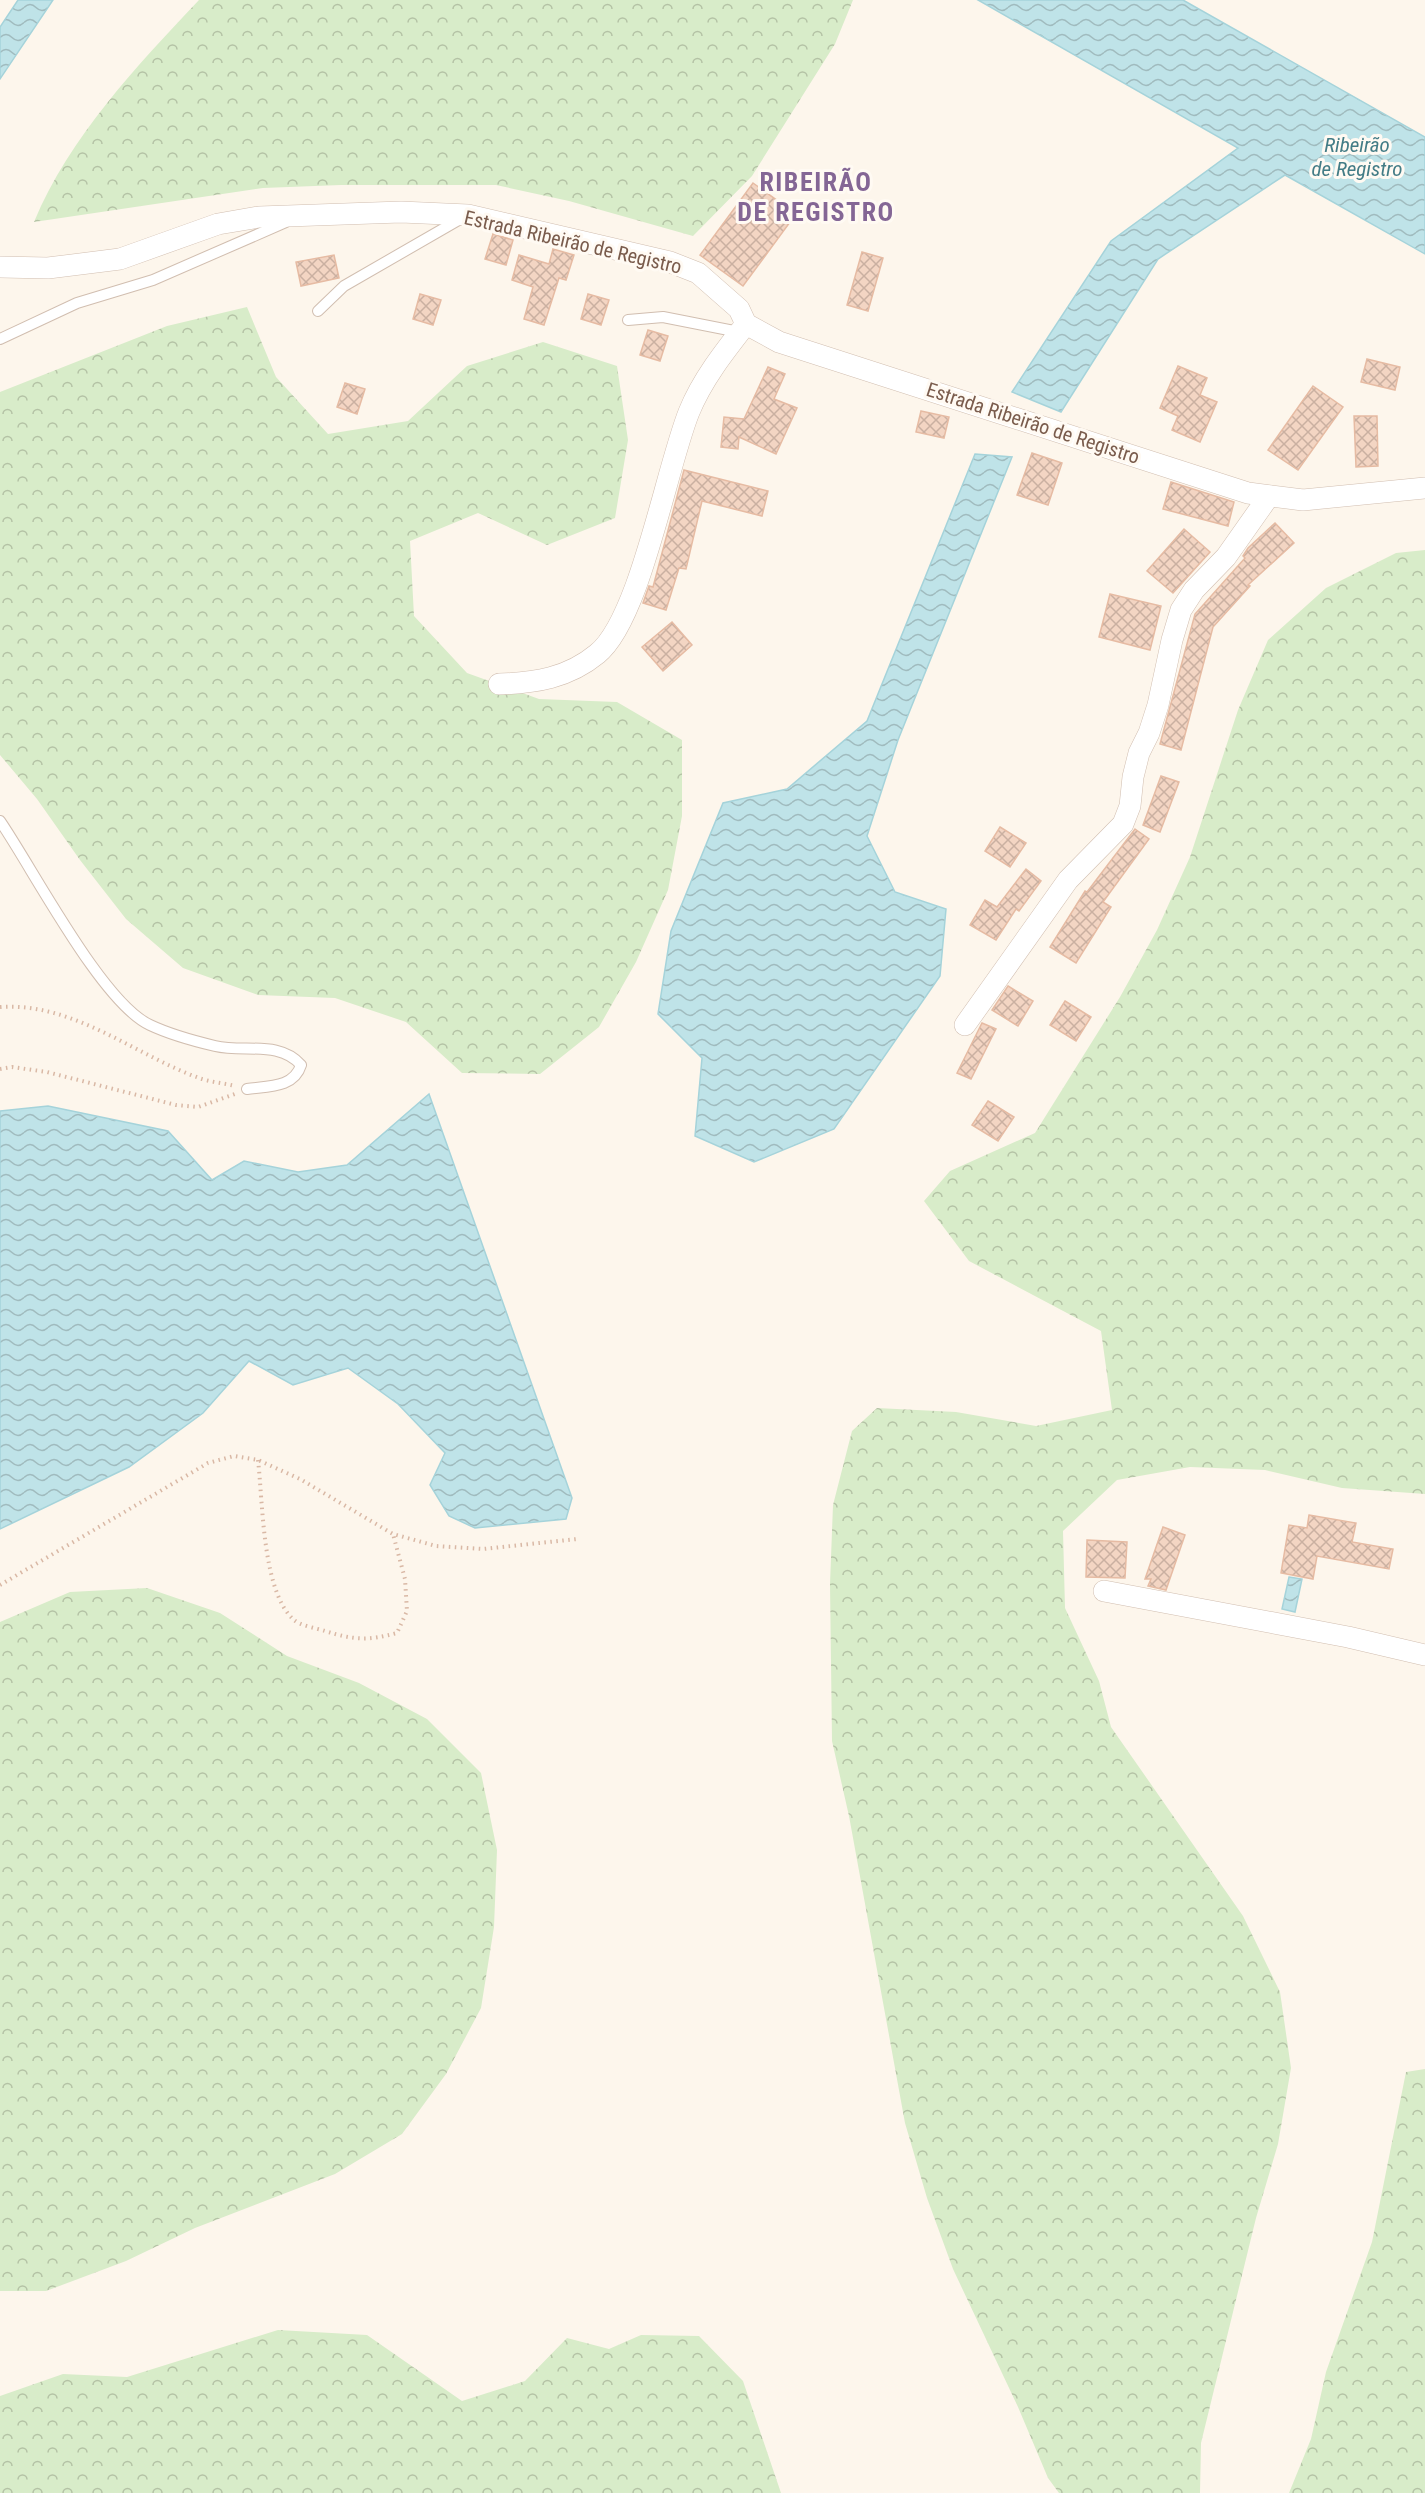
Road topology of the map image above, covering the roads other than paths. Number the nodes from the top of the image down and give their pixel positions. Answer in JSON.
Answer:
{"nodes":[{"id":1,"x":306,"y":213,"type":"junction"},
{"id":2,"x":468,"y":215,"type":"junction"},
{"id":3,"x":0,"y":267,"type":"edge"},
{"id":4,"x":318,"y":311,"type":"dead end"},
{"id":5,"x":628,"y":320,"type":"dead end"},
{"id":6,"x":742,"y":328,"type":"junction"},
{"id":7,"x":0,"y":339,"type":"edge"},
{"id":8,"x":1425,"y":488,"type":"edge"},
{"id":9,"x":1269,"y":496,"type":"junction"},
{"id":10,"x":499,"y":684,"type":"dead end"},
{"id":11,"x":0,"y":821,"type":"edge"},
{"id":12,"x":965,"y":1025,"type":"dead end"},
{"id":13,"x":247,"y":1089,"type":"road end"},
{"id":14,"x":1104,"y":1591,"type":"dead end"},
{"id":15,"x":1425,"y":1655,"type":"edge"}],
"edges":[{"from":1,"to":2,"type":"street","name":"Estrada Ribeirão de Registro"},
{"from":1,"to":3,"type":"street","name":"Estrada Ribeirão de Registro"},
{"from":1,"to":7,"type":"lane"},
{"from":2,"to":4,"type":"lane"},
{"from":2,"to":6,"type":"street","name":"Estrada Ribeirão de Registro"},
{"from":5,"to":6,"type":"lane"},
{"from":6,"to":9,"type":"street","name":"Estrada Ribeirão de Registro"},
{"from":6,"to":10,"type":"street"},
{"from":8,"to":9,"type":"street","name":"Estrada Ribeirão de Registro"},
{"from":9,"to":12,"type":"street"},
{"from":11,"to":13,"type":"lane"},
{"from":14,"to":15,"type":"street"}]}
